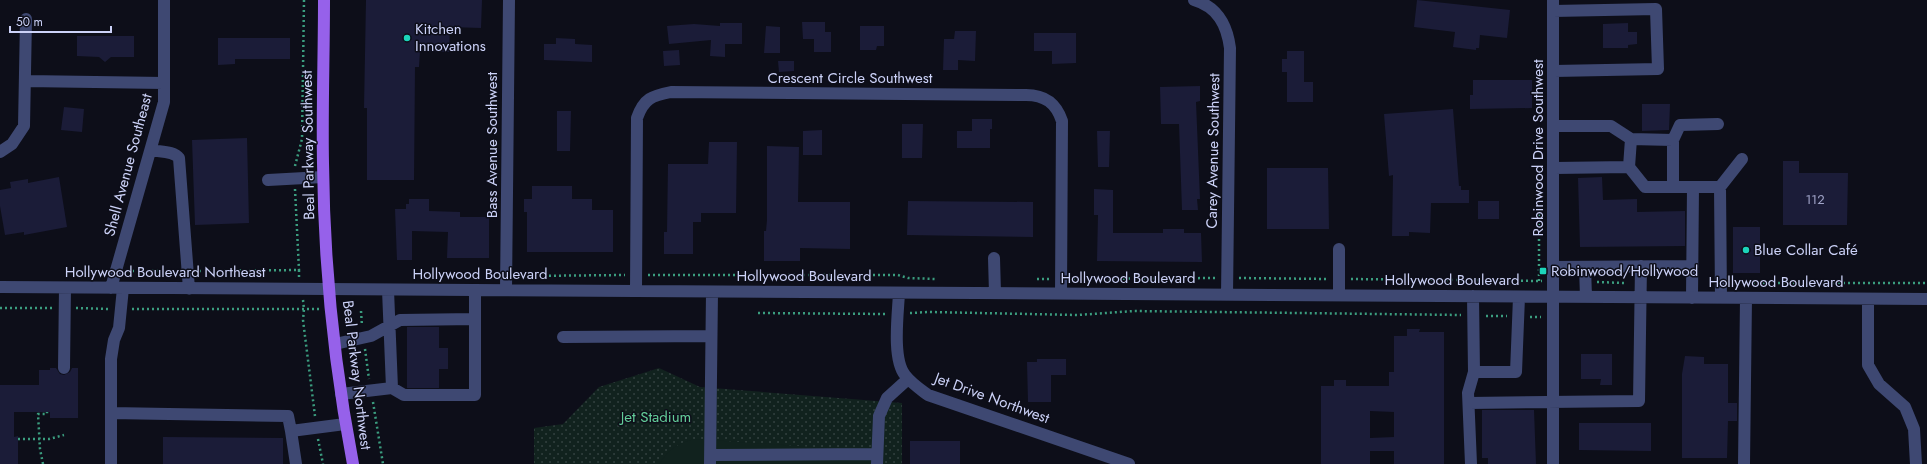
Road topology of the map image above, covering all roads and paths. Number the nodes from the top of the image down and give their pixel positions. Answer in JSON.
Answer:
{"nodes":[{"id":1,"x":164,"y":0,"type":"edge"},
{"id":2,"x":304,"y":0,"type":"edge"},
{"id":3,"x":324,"y":0,"type":"edge"},
{"id":4,"x":509,"y":0,"type":"edge"},
{"id":5,"x":1194,"y":0,"type":"edge"},
{"id":6,"x":1554,"y":5,"type":"edge"},
{"id":7,"x":26,"y":19,"type":"dead end"},
{"id":8,"x":1554,"y":71,"type":"junction"},
{"id":9,"x":26,"y":81,"type":"junction"},
{"id":10,"x":164,"y":83,"type":"junction"},
{"id":11,"x":1718,"y":124,"type":"dead end"},
{"id":12,"x":1554,"y":126,"type":"junction"},
{"id":13,"x":1631,"y":139,"type":"junction"},
{"id":14,"x":1673,"y":140,"type":"junction"},
{"id":15,"x":151,"y":150,"type":"junction"},
{"id":16,"x":0,"y":152,"type":"edge"},
{"id":17,"x":1742,"y":160,"type":"dead end"},
{"id":18,"x":1629,"y":167,"type":"junction"},
{"id":19,"x":1554,"y":168,"type":"junction"},
{"id":20,"x":323,"y":177,"type":"junction"},
{"id":21,"x":295,"y":179,"type":"junction"},
{"id":22,"x":268,"y":180,"type":"dead end"},
{"id":23,"x":1673,"y":187,"type":"junction"},
{"id":24,"x":1693,"y":187,"type":"junction"},
{"id":25,"x":1720,"y":187,"type":"junction"},
{"id":26,"x":1339,"y":249,"type":"dead end"},
{"id":27,"x":994,"y":258,"type":"dead end"},
{"id":28,"x":1641,"y":266,"type":"junction"},
{"id":29,"x":1693,"y":266,"type":"junction"},
{"id":30,"x":1554,"y":267,"type":"junction"},
{"id":31,"x":1585,"y":267,"type":"junction"},
{"id":32,"x":299,"y":270,"type":"junction"},
{"id":33,"x":116,"y":271,"type":"junction"},
{"id":34,"x":188,"y":271,"type":"junction"},
{"id":35,"x":0,"y":287,"type":"edge"},
{"id":36,"x":65,"y":288,"type":"junction"},
{"id":37,"x":111,"y":288,"type":"junction"},
{"id":38,"x":123,"y":288,"type":"junction"},
{"id":39,"x":189,"y":289,"type":"junction"},
{"id":40,"x":301,"y":289,"type":"junction"},
{"id":41,"x":330,"y":290,"type":"junction"},
{"id":42,"x":388,"y":290,"type":"junction"},
{"id":43,"x":475,"y":290,"type":"junction"},
{"id":44,"x":506,"y":290,"type":"junction"},
{"id":45,"x":636,"y":291,"type":"junction"},
{"id":46,"x":712,"y":292,"type":"junction"},
{"id":47,"x":899,"y":293,"type":"junction"},
{"id":48,"x":995,"y":293,"type":"junction"},
{"id":49,"x":1061,"y":294,"type":"junction"},
{"id":50,"x":1227,"y":295,"type":"junction"},
{"id":51,"x":1339,"y":295,"type":"junction"},
{"id":52,"x":1473,"y":296,"type":"junction"},
{"id":53,"x":1519,"y":297,"type":"junction"},
{"id":54,"x":1554,"y":297,"type":"junction"},
{"id":55,"x":1586,"y":297,"type":"junction"},
{"id":56,"x":1640,"y":297,"type":"junction"},
{"id":57,"x":1692,"y":298,"type":"junction"},
{"id":58,"x":1721,"y":298,"type":"junction"},
{"id":59,"x":1746,"y":298,"type":"junction"},
{"id":60,"x":1868,"y":299,"type":"junction"},
{"id":61,"x":1927,"y":299,"type":"edge"},
{"id":62,"x":0,"y":308,"type":"edge"},
{"id":63,"x":64,"y":308,"type":"junction"},
{"id":64,"x":121,"y":309,"type":"junction"},
{"id":65,"x":304,"y":309,"type":"junction"},
{"id":66,"x":332,"y":310,"type":"junction"},
{"id":67,"x":758,"y":313,"type":"dead end"},
{"id":68,"x":898,"y":314,"type":"junction"},
{"id":69,"x":1473,"y":316,"type":"junction"},
{"id":70,"x":1517,"y":316,"type":"junction"},
{"id":71,"x":1542,"y":317,"type":"dead end"},
{"id":72,"x":476,"y":319,"type":"junction"},
{"id":73,"x":390,"y":325,"type":"junction"},
{"id":74,"x":711,"y":336,"type":"junction"},
{"id":75,"x":563,"y":337,"type":"dead end"},
{"id":76,"x":335,"y":344,"type":"junction"},
{"id":77,"x":64,"y":368,"type":"dead end"},
{"id":78,"x":1474,"y":372,"type":"junction"},
{"id":79,"x":908,"y":378,"type":"junction"},
{"id":80,"x":392,"y":388,"type":"junction"},
{"id":81,"x":341,"y":394,"type":"junction"},
{"id":82,"x":1554,"y":401,"type":"junction"},
{"id":83,"x":1469,"y":403,"type":"junction"},
{"id":84,"x":47,"y":412,"type":"dead end"},
{"id":85,"x":111,"y":413,"type":"junction"},
{"id":86,"x":345,"y":424,"type":"junction"},
{"id":87,"x":317,"y":427,"type":"junction"},
{"id":88,"x":291,"y":431,"type":"junction"},
{"id":89,"x":64,"y":435,"type":"dead end"},
{"id":90,"x":18,"y":439,"type":"dead end"},
{"id":91,"x":39,"y":439,"type":"junction"},
{"id":92,"x":710,"y":459,"type":"edge"},
{"id":93,"x":877,"y":459,"type":"edge"},
{"id":94,"x":43,"y":464,"type":"edge"},
{"id":95,"x":111,"y":464,"type":"edge"},
{"id":96,"x":296,"y":464,"type":"edge"},
{"id":97,"x":323,"y":464,"type":"edge"},
{"id":98,"x":352,"y":464,"type":"edge"},
{"id":99,"x":1129,"y":464,"type":"edge"},
{"id":100,"x":1471,"y":464,"type":"edge"},
{"id":101,"x":1553,"y":464,"type":"edge"},
{"id":102,"x":1744,"y":464,"type":"edge"},
{"id":103,"x":1916,"y":464,"type":"edge"}],
"edges":[{"from":1,"to":10,"type":"street","name":"Shell Avenue Southeast"},
{"from":2,"to":21,"type":"path"},
{"from":3,"to":20,"type":"main road","name":"Beal Parkway Southwest"},
{"from":4,"to":44,"type":"street","name":"Bass Avenue Southwest"},
{"from":5,"to":50,"type":"street","name":"Carey Avenue Southwest"},
{"from":6,"to":8,"type":"street","name":"Robinwood Drive Southwest"},
{"from":6,"to":8,"type":"street"},
{"from":7,"to":9,"type":"street"},
{"from":8,"to":12,"type":"street","name":"Robinwood Drive Southwest"},
{"from":9,"to":10,"type":"street"},
{"from":9,"to":16,"type":"street"},
{"from":10,"to":15,"type":"street","name":"Shell Avenue Southeast"},
{"from":11,"to":14,"type":"street"},
{"from":12,"to":13,"type":"street"},
{"from":12,"to":19,"type":"street","name":"Robinwood Drive Southwest"},
{"from":13,"to":14,"type":"street"},
{"from":13,"to":18,"type":"street"},
{"from":14,"to":23,"type":"street"},
{"from":15,"to":33,"type":"street","name":"Shell Avenue Southeast"},
{"from":15,"to":34,"type":"street"},
{"from":17,"to":25,"type":"street"},
{"from":18,"to":19,"type":"street"},
{"from":18,"to":23,"type":"street"},
{"from":19,"to":30,"type":"street","name":"Robinwood Drive Southwest"},
{"from":20,"to":21,"type":"street"},
{"from":20,"to":41,"type":"main road","name":"Beal Parkway Southwest"},
{"from":21,"to":22,"type":"street"},
{"from":21,"to":32,"type":"path"},
{"from":23,"to":24,"type":"street"},
{"from":24,"to":25,"type":"street"},
{"from":24,"to":29,"type":"street"},
{"from":25,"to":58,"type":"street"},
{"from":26,"to":51,"type":"street"},
{"from":27,"to":48,"type":"street"},
{"from":28,"to":29,"type":"street"},
{"from":28,"to":31,"type":"street"},
{"from":28,"to":56,"type":"street"},
{"from":29,"to":57,"type":"street"},
{"from":30,"to":31,"type":"street"},
{"from":30,"to":54,"type":"street","name":"Robinwood Drive Southwest"},
{"from":31,"to":55,"type":"street"},
{"from":32,"to":34,"type":"path"},
{"from":32,"to":40,"type":"path"},
{"from":33,"to":34,"type":"path"},
{"from":33,"to":37,"type":"street","name":"Shell Avenue Southeast"},
{"from":34,"to":39,"type":"street"},
{"from":35,"to":36,"type":"street","name":"Hollywood Boulevard Northeast"},
{"from":36,"to":37,"type":"street","name":"Hollywood Boulevard Northeast"},
{"from":36,"to":63,"type":"street"},
{"from":37,"to":38,"type":"street","name":"Hollywood Boulevard Northeast"},
{"from":38,"to":39,"type":"street","name":"Hollywood Boulevard Northeast"},
{"from":38,"to":64,"type":"street"},
{"from":39,"to":40,"type":"street","name":"Hollywood Boulevard Northeast"},
{"from":40,"to":41,"type":"street","name":"Hollywood Boulevard Northeast"},
{"from":40,"to":65,"type":"path"},
{"from":41,"to":42,"type":"street","name":"Hollywood Boulevard"},
{"from":41,"to":66,"type":"main road","name":"Beal Parkway Northwest"},
{"from":42,"to":43,"type":"street","name":"Hollywood Boulevard"},
{"from":42,"to":73,"type":"street"},
{"from":43,"to":44,"type":"street","name":"Hollywood Boulevard"},
{"from":43,"to":72,"type":"street"},
{"from":44,"to":45,"type":"street","name":"Hollywood Boulevard"},
{"from":45,"to":46,"type":"street","name":"Hollywood Boulevard"},
{"from":45,"to":49,"type":"street","name":"Crescent Circle Southwest"},
{"from":46,"to":47,"type":"street","name":"Hollywood Boulevard"},
{"from":46,"to":74,"type":"street"},
{"from":47,"to":48,"type":"street","name":"Hollywood Boulevard"},
{"from":47,"to":68,"type":"street","name":"Jet Drive Northwest"},
{"from":48,"to":49,"type":"street","name":"Hollywood Boulevard"},
{"from":49,"to":50,"type":"street","name":"Hollywood Boulevard"},
{"from":50,"to":51,"type":"street","name":"Hollywood Boulevard"},
{"from":51,"to":52,"type":"street","name":"Hollywood Boulevard"},
{"from":52,"to":53,"type":"street","name":"Hollywood Boulevard"},
{"from":52,"to":69,"type":"street"},
{"from":53,"to":54,"type":"street","name":"Hollywood Boulevard"},
{"from":53,"to":70,"type":"street"},
{"from":54,"to":55,"type":"street","name":"Hollywood Boulevard"},
{"from":54,"to":82,"type":"street","name":"Robinwood Drive Southwest"},
{"from":55,"to":56,"type":"street","name":"Hollywood Boulevard"},
{"from":56,"to":57,"type":"street","name":"Hollywood Boulevard"},
{"from":56,"to":82,"type":"street"},
{"from":57,"to":58,"type":"street","name":"Hollywood Boulevard"},
{"from":58,"to":59,"type":"street","name":"Hollywood Boulevard"},
{"from":59,"to":60,"type":"street","name":"Hollywood Boulevard"},
{"from":59,"to":102,"type":"street"},
{"from":60,"to":61,"type":"street","name":"Hollywood Boulevard"},
{"from":60,"to":103,"type":"street"},
{"from":62,"to":63,"type":"path"},
{"from":63,"to":64,"type":"path"},
{"from":63,"to":77,"type":"street"},
{"from":64,"to":65,"type":"path"},
{"from":64,"to":85,"type":"street"},
{"from":65,"to":66,"type":"path"},
{"from":65,"to":87,"type":"path"},
{"from":66,"to":76,"type":"main road","name":"Beal Parkway Northwest"},
{"from":67,"to":68,"type":"path"},
{"from":68,"to":69,"type":"path"},
{"from":68,"to":79,"type":"street","name":"Jet Drive Northwest"},
{"from":69,"to":70,"type":"path"},
{"from":69,"to":78,"type":"street"},
{"from":70,"to":71,"type":"path"},
{"from":70,"to":78,"type":"street"},
{"from":72,"to":73,"type":"street"},
{"from":72,"to":80,"type":"street"},
{"from":73,"to":76,"type":"street"},
{"from":73,"to":80,"type":"street"},
{"from":74,"to":75,"type":"street"},
{"from":74,"to":92,"type":"street"},
{"from":76,"to":81,"type":"main road","name":"Beal Parkway Northwest"},
{"from":78,"to":83,"type":"street"},
{"from":79,"to":93,"type":"street"},
{"from":79,"to":99,"type":"street","name":"Jet Drive Northwest"},
{"from":80,"to":81,"type":"street"},
{"from":81,"to":86,"type":"main road","name":"Beal Parkway Northwest"},
{"from":82,"to":83,"type":"street"},
{"from":82,"to":101,"type":"street","name":"Robinwood Drive Southwest"},
{"from":83,"to":100,"type":"street"},
{"from":84,"to":91,"type":"path"},
{"from":85,"to":88,"type":"street"},
{"from":85,"to":95,"type":"street"},
{"from":86,"to":87,"type":"street"},
{"from":86,"to":98,"type":"main road","name":"Beal Parkway Northwest"},
{"from":87,"to":88,"type":"street"},
{"from":87,"to":97,"type":"path"},
{"from":88,"to":96,"type":"street"},
{"from":89,"to":91,"type":"path"},
{"from":90,"to":91,"type":"path"},
{"from":91,"to":94,"type":"path"},
{"from":92,"to":93,"type":"street"}]}
